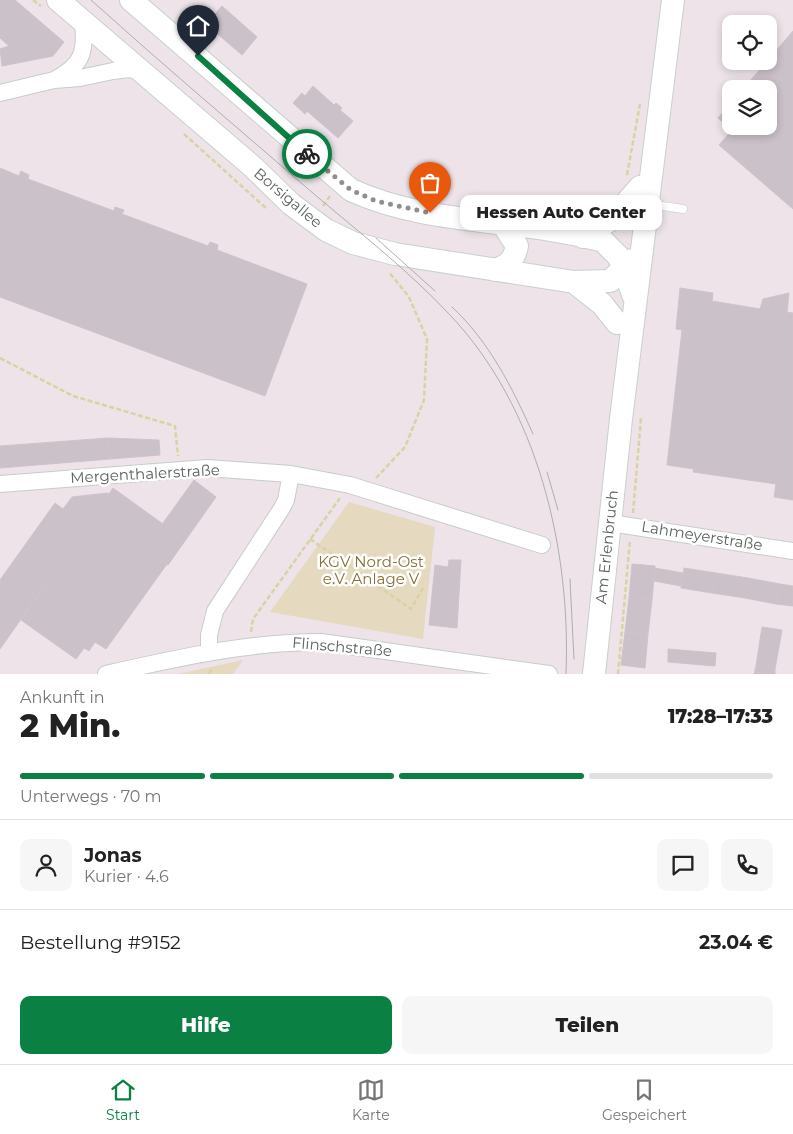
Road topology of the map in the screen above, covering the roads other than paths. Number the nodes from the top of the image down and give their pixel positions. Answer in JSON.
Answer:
{"nodes":[{"id":1,"x":58,"y":0,"type":"edge"},
{"id":2,"x":131,"y":0,"type":"edge"},
{"id":3,"x":673,"y":0,"type":"edge"},
{"id":4,"x":83,"y":21,"type":"junction"},
{"id":5,"x":141,"y":72,"type":"junction"},
{"id":6,"x":54,"y":80,"type":"junction"},
{"id":7,"x":0,"y":93,"type":"edge"},
{"id":8,"x":638,"y":191,"type":"junction"},
{"id":9,"x":683,"y":209,"type":"dead end"},
{"id":10,"x":503,"y":224,"type":"junction"},
{"id":11,"x":583,"y":237,"type":"junction"},
{"id":12,"x":643,"y":247,"type":"junction"},
{"id":13,"x":495,"y":270,"type":"junction"},
{"id":14,"x":624,"y":270,"type":"junction"},
{"id":15,"x":574,"y":282,"type":"junction"},
{"id":16,"x":635,"y":300,"type":"junction"},
{"id":17,"x":617,"y":323,"type":"junction"},
{"id":18,"x":621,"y":419,"type":"junction"},
{"id":19,"x":290,"y":474,"type":"junction"},
{"id":20,"x":0,"y":484,"type":"edge"},
{"id":21,"x":621,"y":524,"type":"junction"},
{"id":22,"x":542,"y":546,"type":"dead end"},
{"id":23,"x":793,"y":551,"type":"edge"},
{"id":24,"x":209,"y":651,"type":"junction"},
{"id":25,"x":106,"y":674,"type":"edge"},
{"id":26,"x":549,"y":674,"type":"edge"},
{"id":27,"x":594,"y":674,"type":"edge"}],
"edges":[{"from":1,"to":4,"type":"main road","name":"Borsigallee"},
{"from":2,"to":10,"type":"main road"},
{"from":3,"to":8,"type":"main road"},
{"from":4,"to":5,"type":"main road","name":"Borsigallee"},
{"from":4,"to":6,"type":"street"},
{"from":5,"to":6,"type":"street"},
{"from":5,"to":13,"type":"main road","name":"Borsigallee"},
{"from":6,"to":7,"type":"street"},
{"from":8,"to":9,"type":"lane"},
{"from":8,"to":11,"type":"main road"},
{"from":8,"to":12,"type":"main road","name":"Am Erlenbruch"},
{"from":8,"to":14,"type":"main road","name":"Am Erlenbruch"},
{"from":10,"to":11,"type":"main road"},
{"from":10,"to":13,"type":"main road"},
{"from":11,"to":14,"type":"main road"},
{"from":12,"to":14,"type":"main road"},
{"from":12,"to":16,"type":"main road","name":"Am Erlenbruch"},
{"from":13,"to":15,"type":"main road","name":"Borsigallee"},
{"from":14,"to":15,"type":"main road"},
{"from":14,"to":16,"type":"main road"},
{"from":14,"to":17,"type":"main road","name":"Am Erlenbruch"},
{"from":15,"to":17,"type":"main road","name":"Borsigallee"},
{"from":16,"to":18,"type":"main road","name":"Am Erlenbruch"},
{"from":17,"to":18,"type":"main road","name":"Am Erlenbruch"},
{"from":18,"to":21,"type":"main road","name":"Am Erlenbruch"},
{"from":19,"to":20,"type":"street","name":"Mergenthalerstraße"},
{"from":19,"to":22,"type":"street","name":"Mergenthalerstraße"},
{"from":19,"to":24,"type":"street"},
{"from":21,"to":23,"type":"street","name":"Lahmeyerstraße"},
{"from":21,"to":27,"type":"main road","name":"Am Erlenbruch"},
{"from":24,"to":25,"type":"street","name":"Flinschstraße"},
{"from":24,"to":26,"type":"street","name":"Flinschstraße"}]}
